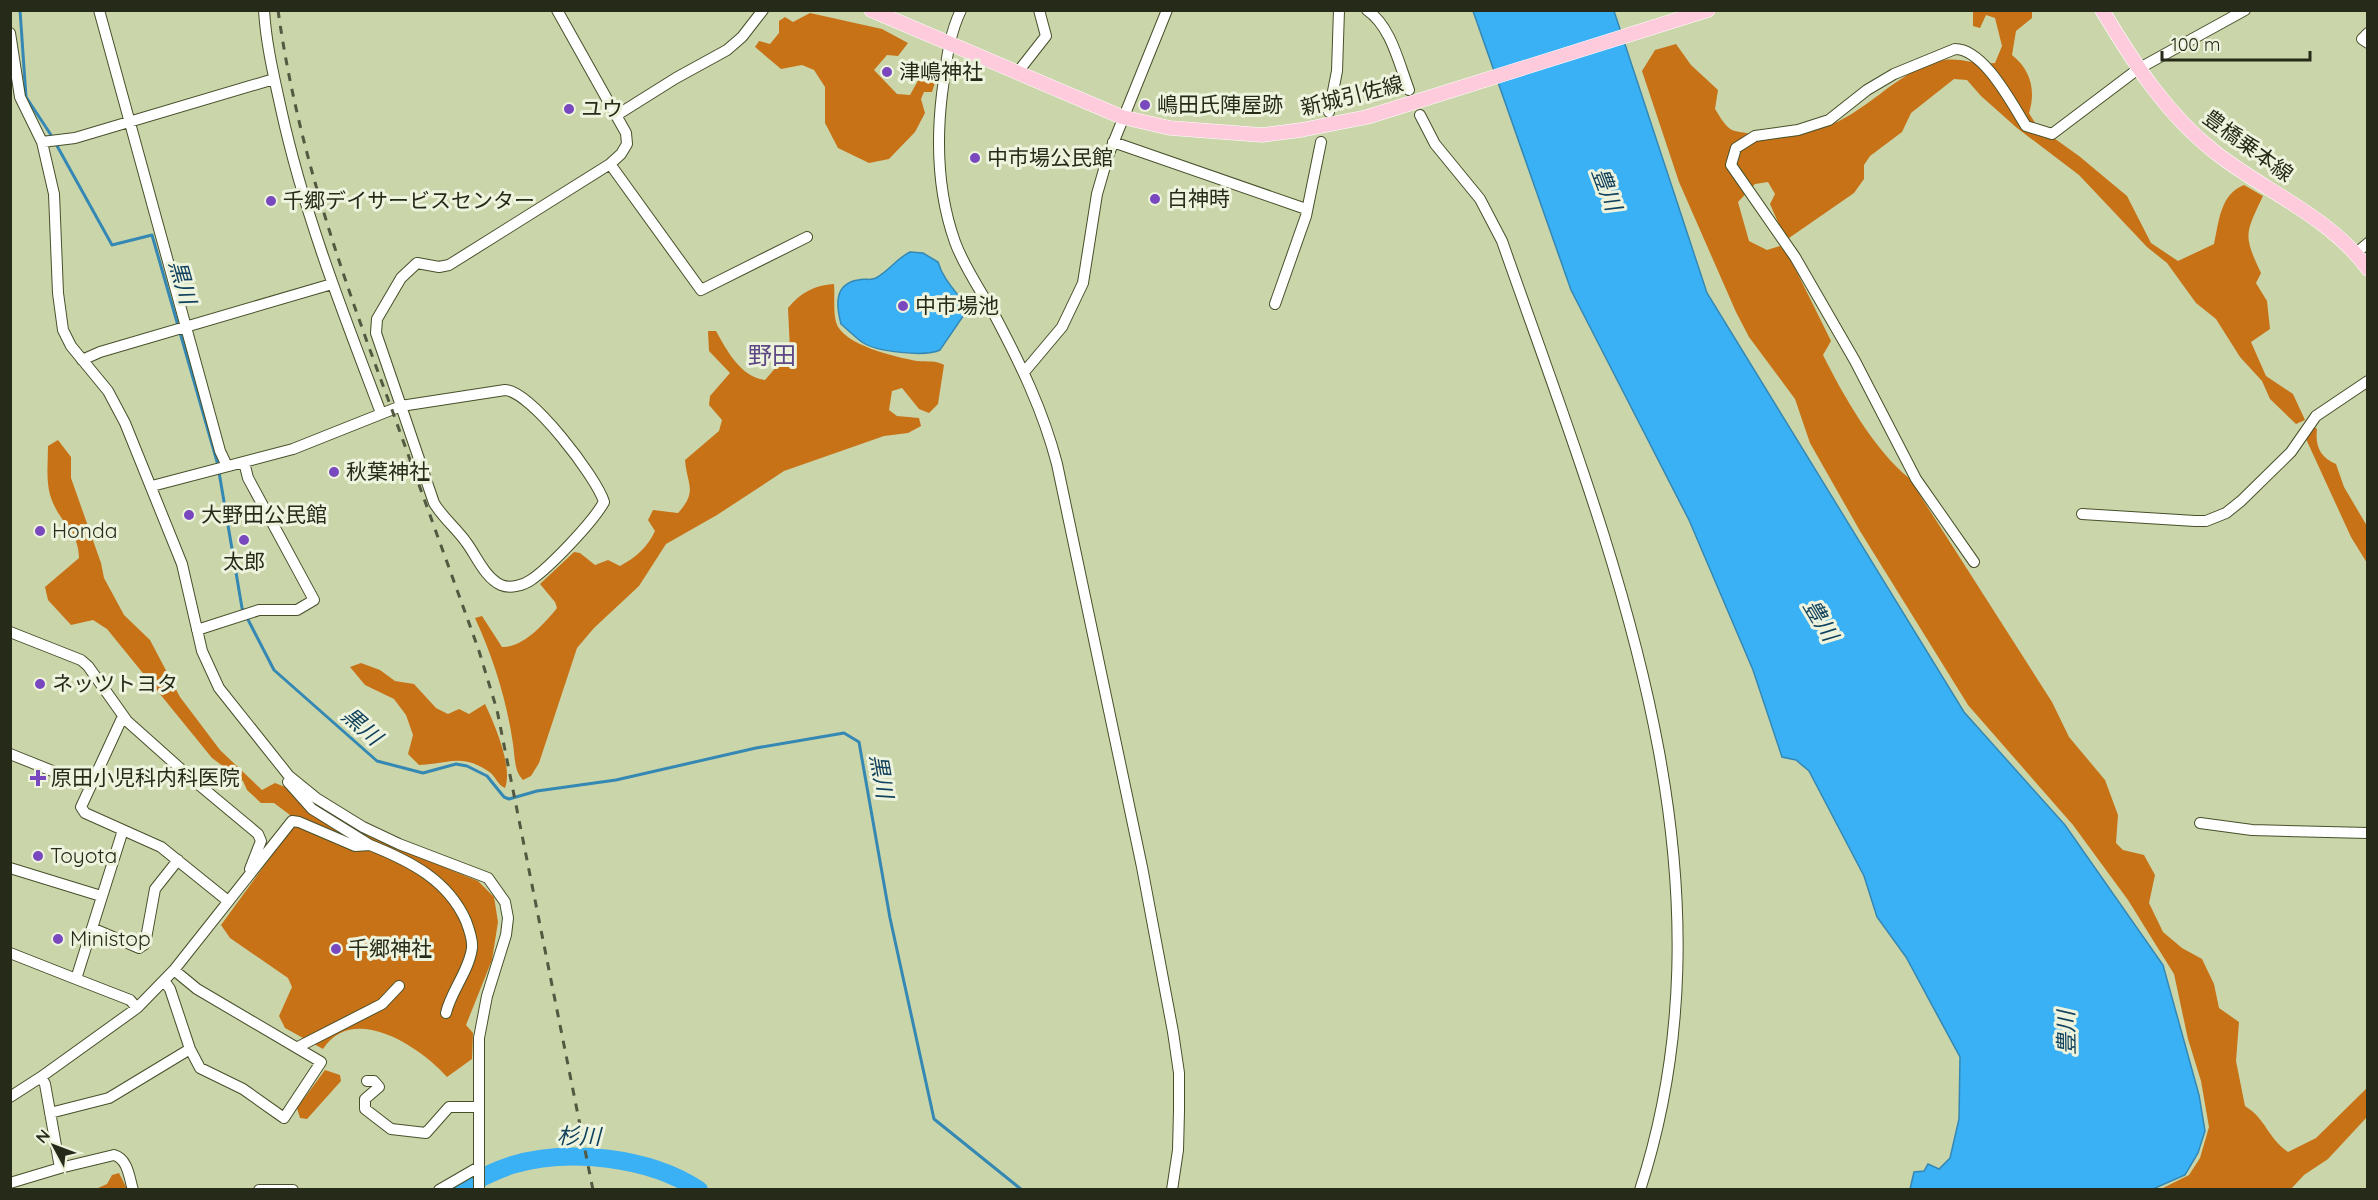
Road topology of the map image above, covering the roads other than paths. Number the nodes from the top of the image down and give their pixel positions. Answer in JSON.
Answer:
{"nodes":[{"id":1,"x":99,"y":10,"type":"edge"},
{"id":2,"x":264,"y":10,"type":"edge"},
{"id":3,"x":557,"y":10,"type":"edge"},
{"id":4,"x":762,"y":10,"type":"edge"},
{"id":5,"x":872,"y":10,"type":"edge"},
{"id":6,"x":961,"y":10,"type":"edge"},
{"id":7,"x":1039,"y":10,"type":"edge"},
{"id":8,"x":1167,"y":10,"type":"edge"},
{"id":9,"x":1339,"y":10,"type":"edge"},
{"id":10,"x":1366,"y":10,"type":"edge"},
{"id":11,"x":1708,"y":10,"type":"edge"},
{"id":12,"x":2102,"y":10,"type":"edge"},
{"id":13,"x":2245,"y":10,"type":"edge"},
{"id":14,"x":10,"y":33,"type":"edge"},
{"id":15,"x":2367,"y":33,"type":"edge"},
{"id":16,"x":950,"y":42,"type":"junction"},
{"id":17,"x":2367,"y":43,"type":"edge"},
{"id":18,"x":2138,"y":69,"type":"junction"},
{"id":19,"x":1017,"y":73,"type":"junction"},
{"id":20,"x":274,"y":79,"type":"junction"},
{"id":21,"x":1409,"y":90,"type":"dead end"},
{"id":22,"x":1329,"y":112,"type":"dead end"},
{"id":23,"x":617,"y":115,"type":"junction"},
{"id":24,"x":1420,"y":115,"type":"dead end"},
{"id":25,"x":1122,"y":117,"type":"junction"},
{"id":26,"x":129,"y":120,"type":"junction"},
{"id":27,"x":45,"y":141,"type":"junction"},
{"id":28,"x":1113,"y":142,"type":"junction"},
{"id":29,"x":1321,"y":142,"type":"dead end"},
{"id":30,"x":610,"y":164,"type":"junction"},
{"id":31,"x":1306,"y":209,"type":"junction"},
{"id":32,"x":807,"y":237,"type":"dead end"},
{"id":33,"x":2367,"y":243,"type":"edge"},
{"id":34,"x":2356,"y":253,"type":"junction"},
{"id":35,"x":2367,"y":269,"type":"edge"},
{"id":36,"x":332,"y":284,"type":"junction"},
{"id":37,"x":1275,"y":304,"type":"dead end"},
{"id":38,"x":186,"y":327,"type":"junction"},
{"id":39,"x":82,"y":360,"type":"junction"},
{"id":40,"x":1025,"y":371,"type":"junction"},
{"id":41,"x":2367,"y":381,"type":"edge"},
{"id":42,"x":401,"y":406,"type":"junction"},
{"id":43,"x":381,"y":413,"type":"junction"},
{"id":44,"x":244,"y":462,"type":"junction"},
{"id":45,"x":226,"y":466,"type":"junction"},
{"id":46,"x":152,"y":486,"type":"junction"},
{"id":47,"x":2082,"y":514,"type":"dead end"},
{"id":48,"x":1974,"y":562,"type":"dead end"},
{"id":49,"x":197,"y":630,"type":"junction"},
{"id":50,"x":10,"y":632,"type":"edge"},
{"id":51,"x":123,"y":717,"type":"junction"},
{"id":52,"x":10,"y":754,"type":"edge"},
{"id":53,"x":289,"y":776,"type":"junction"},
{"id":54,"x":90,"y":786,"type":"junction"},
{"id":55,"x":2200,"y":824,"type":"dead end"},
{"id":56,"x":123,"y":830,"type":"junction"},
{"id":57,"x":2367,"y":833,"type":"edge"},
{"id":58,"x":370,"y":845,"type":"junction"},
{"id":59,"x":178,"y":860,"type":"junction"},
{"id":60,"x":10,"y":868,"type":"edge"},
{"id":61,"x":249,"y":872,"type":"junction"},
{"id":62,"x":101,"y":897,"type":"junction"},
{"id":63,"x":228,"y":901,"type":"junction"},
{"id":64,"x":92,"y":928,"type":"junction"},
{"id":65,"x":10,"y":952,"type":"edge"},
{"id":66,"x":174,"y":970,"type":"junction"},
{"id":67,"x":76,"y":979,"type":"junction"},
{"id":68,"x":165,"y":982,"type":"junction"},
{"id":69,"x":399,"y":986,"type":"dead end"},
{"id":70,"x":137,"y":1008,"type":"junction"},
{"id":71,"x":446,"y":1013,"type":"dead end"},
{"id":72,"x":298,"y":1047,"type":"junction"},
{"id":73,"x":190,"y":1049,"type":"junction"},
{"id":74,"x":41,"y":1077,"type":"junction"},
{"id":75,"x":367,"y":1081,"type":"dead end"},
{"id":76,"x":10,"y":1097,"type":"edge"},
{"id":77,"x":479,"y":1107,"type":"junction"},
{"id":78,"x":50,"y":1113,"type":"junction"},
{"id":79,"x":60,"y":1168,"type":"junction"},
{"id":80,"x":477,"y":1170,"type":"junction"},
{"id":81,"x":10,"y":1183,"type":"edge"},
{"id":82,"x":479,"y":1189,"type":"edge"},
{"id":83,"x":133,"y":1190,"type":"edge"},
{"id":84,"x":259,"y":1190,"type":"edge"},
{"id":85,"x":293,"y":1190,"type":"edge"},
{"id":86,"x":439,"y":1190,"type":"edge"},
{"id":87,"x":1172,"y":1190,"type":"edge"},
{"id":88,"x":1640,"y":1190,"type":"edge"}],
"edges":[{"from":1,"to":26,"type":"street"},
{"from":2,"to":20,"type":"street"},
{"from":3,"to":23,"type":"street"},
{"from":4,"to":23,"type":"street"},
{"from":5,"to":16,"type":"main road","name":"新城引佐線"},
{"from":6,"to":16,"type":"street"},
{"from":7,"to":19,"type":"street"},
{"from":8,"to":25,"type":"street"},
{"from":9,"to":22,"type":"street"},
{"from":10,"to":21,"type":"street"},
{"from":11,"to":25,"type":"main road","name":"新城引佐線"},
{"from":12,"to":18,"type":"main road","name":"豊橋乗本線"},
{"from":13,"to":18,"type":"street"},
{"from":14,"to":27,"type":"street"},
{"from":15,"to":17,"type":"street"},
{"from":16,"to":19,"type":"main road","name":"新城引佐線"},
{"from":16,"to":40,"type":"street"},
{"from":18,"to":34,"type":"main road","name":"豊橋乗本線"},
{"from":18,"to":48,"type":"street"},
{"from":19,"to":25,"type":"main road","name":"新城引佐線"},
{"from":20,"to":26,"type":"street"},
{"from":20,"to":36,"type":"street"},
{"from":23,"to":30,"type":"street"},
{"from":24,"to":88,"type":"street"},
{"from":25,"to":28,"type":"street"},
{"from":26,"to":27,"type":"street"},
{"from":26,"to":38,"type":"street"},
{"from":27,"to":39,"type":"street"},
{"from":28,"to":31,"type":"street"},
{"from":28,"to":40,"type":"street"},
{"from":29,"to":31,"type":"street"},
{"from":30,"to":32,"type":"street"},
{"from":30,"to":42,"type":"street"},
{"from":31,"to":37,"type":"street"},
{"from":33,"to":34,"type":"street"},
{"from":34,"to":35,"type":"main road","name":"豊橋乗本線"},
{"from":36,"to":38,"type":"street"},
{"from":36,"to":43,"type":"street"},
{"from":38,"to":39,"type":"street"},
{"from":38,"to":45,"type":"street"},
{"from":39,"to":46,"type":"street"},
{"from":40,"to":87,"type":"street"},
{"from":41,"to":47,"type":"street"},
{"from":42,"to":42,"type":"street"},
{"from":42,"to":43,"type":"street"},
{"from":43,"to":44,"type":"street"},
{"from":44,"to":45,"type":"street"},
{"from":44,"to":49,"type":"street"},
{"from":45,"to":46,"type":"street"},
{"from":46,"to":49,"type":"street"},
{"from":49,"to":53,"type":"street"},
{"from":50,"to":51,"type":"street"},
{"from":51,"to":54,"type":"street"},
{"from":51,"to":61,"type":"street"},
{"from":52,"to":54,"type":"street"},
{"from":53,"to":58,"type":"street"},
{"from":53,"to":77,"type":"street"},
{"from":54,"to":56,"type":"street"},
{"from":55,"to":57,"type":"street"},
{"from":56,"to":59,"type":"street"},
{"from":56,"to":62,"type":"street"},
{"from":58,"to":61,"type":"street"},
{"from":58,"to":71,"type":"street"},
{"from":59,"to":63,"type":"street"},
{"from":59,"to":64,"type":"street"},
{"from":60,"to":62,"type":"street"},
{"from":61,"to":63,"type":"street"},
{"from":62,"to":64,"type":"street"},
{"from":63,"to":66,"type":"street"},
{"from":64,"to":67,"type":"street"},
{"from":65,"to":67,"type":"street"},
{"from":66,"to":68,"type":"street"},
{"from":66,"to":72,"type":"street"},
{"from":67,"to":70,"type":"street"},
{"from":68,"to":70,"type":"street"},
{"from":68,"to":73,"type":"street"},
{"from":69,"to":72,"type":"street"},
{"from":70,"to":74,"type":"street"},
{"from":72,"to":73,"type":"street"},
{"from":73,"to":78,"type":"street"},
{"from":74,"to":76,"type":"street"},
{"from":74,"to":78,"type":"street"},
{"from":75,"to":77,"type":"street"},
{"from":77,"to":80,"type":"street"},
{"from":78,"to":79,"type":"street"},
{"from":79,"to":81,"type":"street"},
{"from":79,"to":83,"type":"street"},
{"from":80,"to":82,"type":"street"},
{"from":80,"to":86,"type":"street"},
{"from":84,"to":85,"type":"street"}]}
